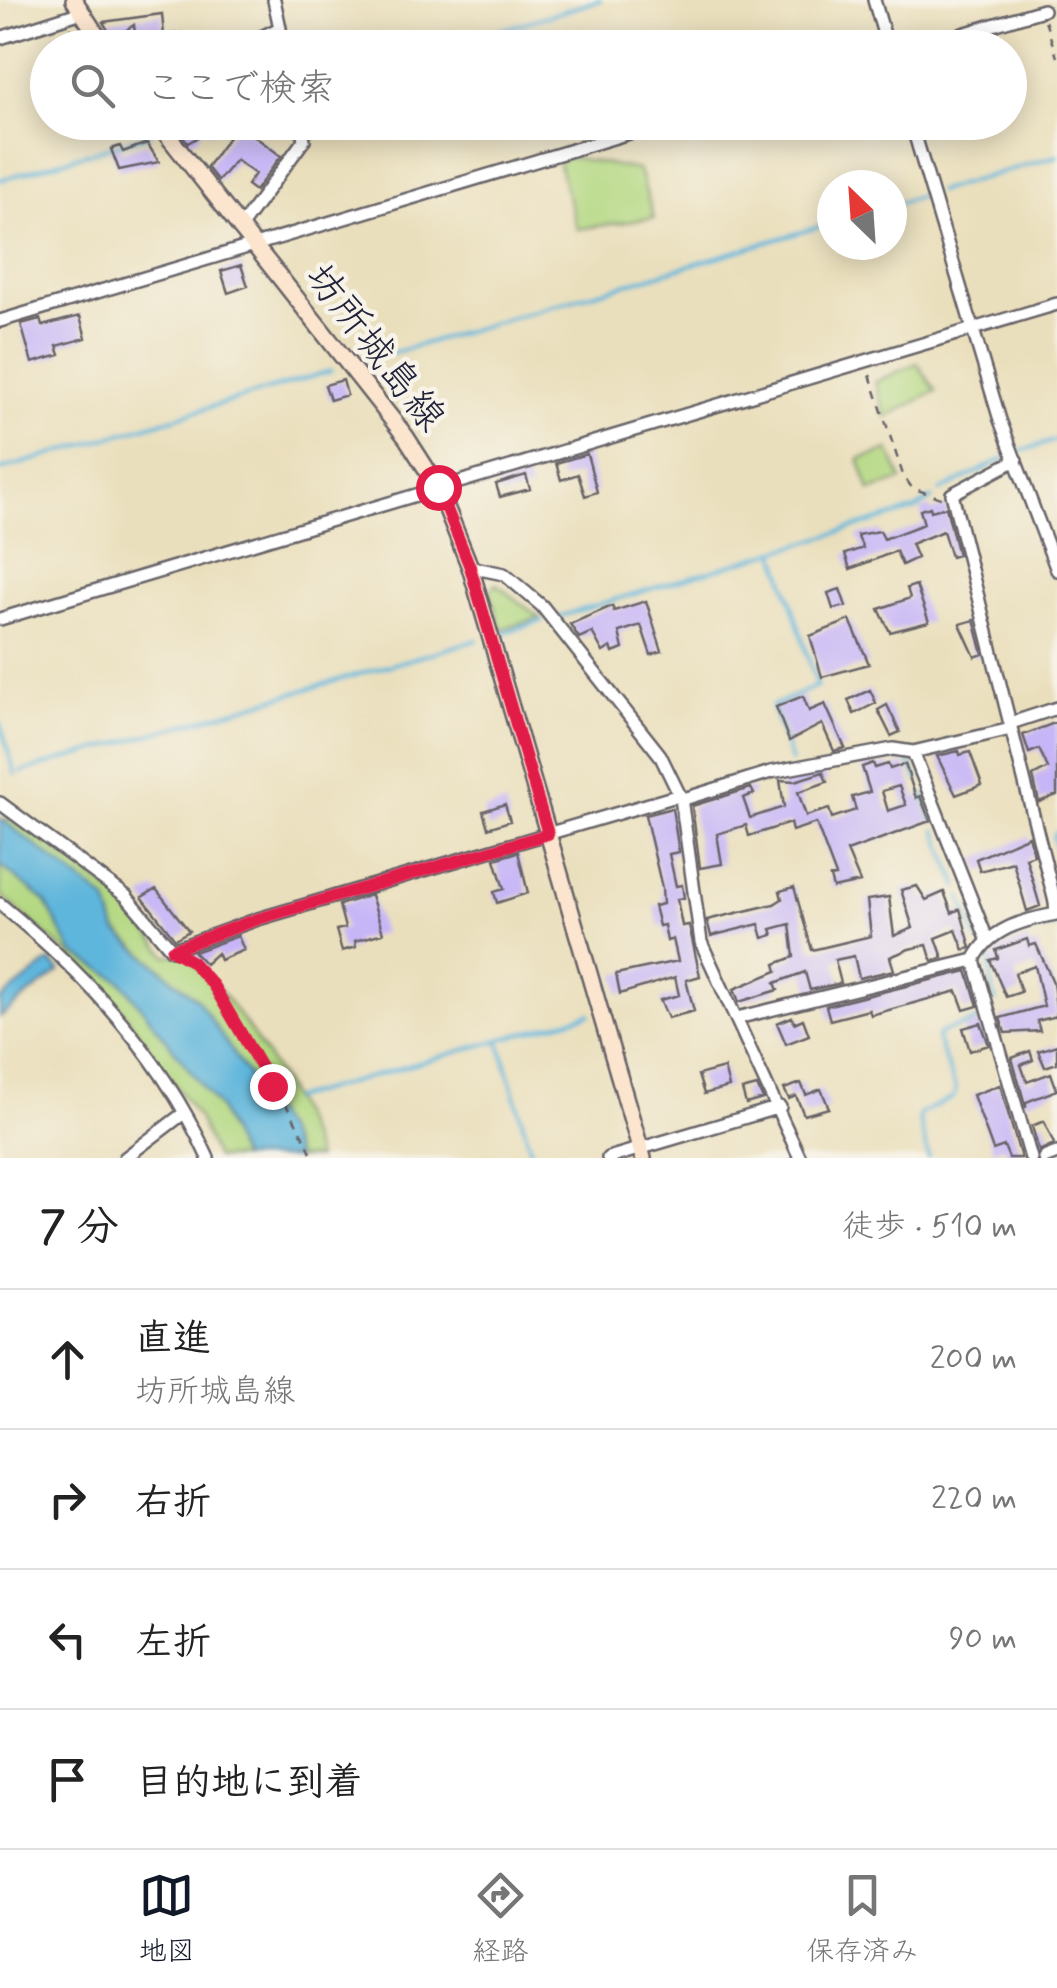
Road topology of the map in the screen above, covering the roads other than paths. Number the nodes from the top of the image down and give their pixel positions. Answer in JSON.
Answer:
{"nodes":[{"id":1,"x":274,"y":0,"type":"edge"},
{"id":2,"x":874,"y":0,"type":"edge"},
{"id":3,"x":78,"y":6,"type":"edge"},
{"id":4,"x":1043,"y":10,"type":"road end"},
{"id":5,"x":94,"y":30,"type":"edge"},
{"id":6,"x":276,"y":30,"type":"edge"},
{"id":7,"x":883,"y":30,"type":"edge"},
{"id":8,"x":976,"y":30,"type":"edge"},
{"id":9,"x":0,"y":38,"type":"edge"},
{"id":10,"x":171,"y":140,"type":"edge"},
{"id":11,"x":304,"y":140,"type":"edge"},
{"id":12,"x":606,"y":140,"type":"edge"},
{"id":13,"x":916,"y":140,"type":"edge"},
{"id":14,"x":239,"y":229,"type":"junction"},
{"id":15,"x":254,"y":246,"type":"junction"},
{"id":16,"x":1057,"y":304,"type":"edge"},
{"id":17,"x":0,"y":322,"type":"edge"},
{"id":18,"x":972,"y":328,"type":"junction"},
{"id":19,"x":1016,"y":460,"type":"junction"},
{"id":20,"x":438,"y":487,"type":"junction"},
{"id":21,"x":470,"y":567,"type":"junction"},
{"id":22,"x":1057,"y":570,"type":"edge"},
{"id":23,"x":0,"y":619,"type":"edge"},
{"id":24,"x":1057,"y":708,"type":"edge"},
{"id":25,"x":1011,"y":726,"type":"junction"},
{"id":26,"x":913,"y":752,"type":"junction"},
{"id":27,"x":681,"y":798,"type":"junction"},
{"id":28,"x":0,"y":803,"type":"edge"},
{"id":29,"x":548,"y":834,"type":"junction"},
{"id":30,"x":0,"y":904,"type":"edge"},
{"id":31,"x":1056,"y":914,"type":"edge"},
{"id":32,"x":987,"y":939,"type":"junction"},
{"id":33,"x":974,"y":960,"type":"junction"},
{"id":34,"x":737,"y":1018,"type":"junction"},
{"id":35,"x":780,"y":1107,"type":"junction"},
{"id":36,"x":184,"y":1113,"type":"junction"},
{"id":37,"x":642,"y":1153,"type":"edge"},
{"id":38,"x":1057,"y":1153,"type":"edge"},
{"id":39,"x":124,"y":1158,"type":"edge"},
{"id":40,"x":208,"y":1158,"type":"edge"},
{"id":41,"x":608,"y":1158,"type":"edge"},
{"id":42,"x":800,"y":1158,"type":"edge"},
{"id":43,"x":1031,"y":1158,"type":"edge"},
{"id":44,"x":1044,"y":1158,"type":"edge"}],
"edges":[{"from":1,"to":6,"type":"street"},
{"from":2,"to":7,"type":"street"},
{"from":3,"to":5,"type":"main road"},
{"from":3,"to":9,"type":"street"},
{"from":4,"to":8,"type":"street"},
{"from":10,"to":14,"type":"main road","name":"坊所城島線"},
{"from":11,"to":14,"type":"street"},
{"from":12,"to":15,"type":"street"},
{"from":13,"to":18,"type":"street"},
{"from":14,"to":15,"type":"main road","name":"坊所城島線"},
{"from":15,"to":17,"type":"street"},
{"from":15,"to":20,"type":"main road","name":"坊所城島線"},
{"from":16,"to":18,"type":"street"},
{"from":18,"to":19,"type":"street"},
{"from":18,"to":20,"type":"street"},
{"from":19,"to":22,"type":"street"},
{"from":19,"to":25,"type":"street"},
{"from":20,"to":21,"type":"main road","name":"坊所城島線"},
{"from":20,"to":23,"type":"street"},
{"from":21,"to":27,"type":"street"},
{"from":21,"to":29,"type":"main road","name":"坊所城島線"},
{"from":24,"to":25,"type":"street"},
{"from":25,"to":26,"type":"street"},
{"from":25,"to":31,"type":"street"},
{"from":26,"to":27,"type":"street"},
{"from":26,"to":32,"type":"street"},
{"from":27,"to":29,"type":"street"},
{"from":27,"to":34,"type":"street"},
{"from":28,"to":29,"type":"street"},
{"from":29,"to":37,"type":"main road","name":"坊所城島線"},
{"from":30,"to":36,"type":"street"},
{"from":31,"to":32,"type":"street"},
{"from":32,"to":33,"type":"street"},
{"from":33,"to":34,"type":"street"},
{"from":33,"to":43,"type":"street"},
{"from":34,"to":35,"type":"street"},
{"from":35,"to":37,"type":"street"},
{"from":35,"to":42,"type":"street"},
{"from":36,"to":39,"type":"street"},
{"from":36,"to":40,"type":"street"},
{"from":37,"to":41,"type":"street"},
{"from":38,"to":44,"type":"street"}]}
